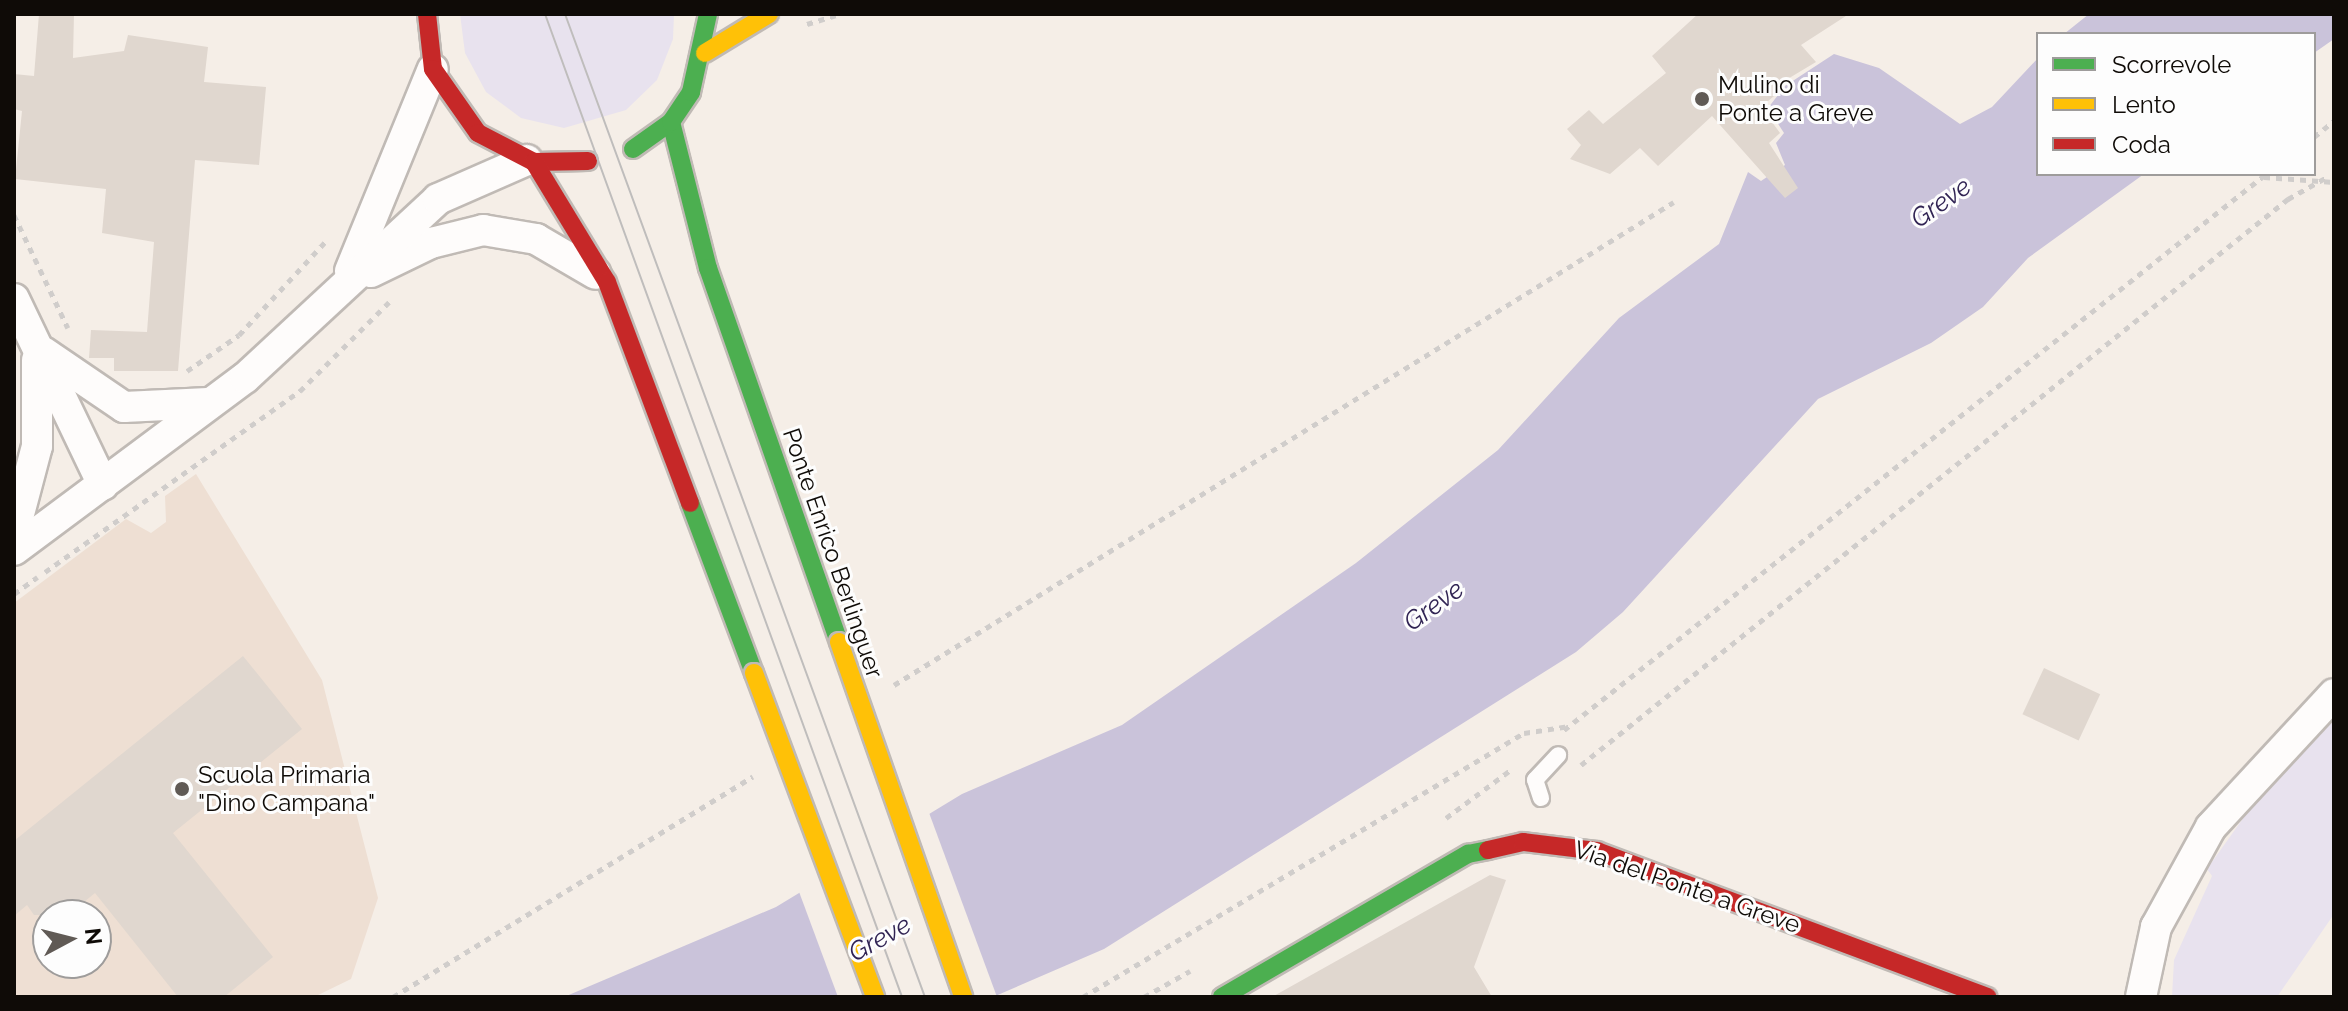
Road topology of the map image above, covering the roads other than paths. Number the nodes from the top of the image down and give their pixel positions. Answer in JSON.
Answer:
{"nodes":[{"id":1,"x":427,"y":14,"type":"edge"},
{"id":2,"x":708,"y":14,"type":"edge"},
{"id":3,"x":769,"y":14,"type":"edge"},
{"id":4,"x":705,"y":53,"type":"junction"},
{"id":5,"x":433,"y":69,"type":"junction"},
{"id":6,"x":671,"y":122,"type":"junction"},
{"id":7,"x":633,"y":149,"type":"dead end"},
{"id":8,"x":531,"y":161,"type":"junction"},
{"id":9,"x":588,"y":161,"type":"dead end"},
{"id":10,"x":607,"y":282,"type":"junction"},
{"id":11,"x":344,"y":284,"type":"junction"},
{"id":12,"x":14,"y":299,"type":"edge"},
{"id":13,"x":36,"y":346,"type":"junction"},
{"id":14,"x":210,"y":402,"type":"junction"},
{"id":15,"x":103,"y":485,"type":"junction"},
{"id":16,"x":14,"y":533,"type":"edge"},
{"id":17,"x":14,"y":550,"type":"edge"},
{"id":18,"x":2334,"y":694,"type":"edge"},
{"id":19,"x":1553,"y":749,"type":"road end"},
{"id":20,"x":1541,"y":798,"type":"road end"},
{"id":21,"x":875,"y":997,"type":"edge"},
{"id":22,"x":963,"y":997,"type":"edge"},
{"id":23,"x":1222,"y":997,"type":"edge"},
{"id":24,"x":1988,"y":997,"type":"edge"},
{"id":25,"x":2141,"y":997,"type":"edge"}],
"edges":[{"from":1,"to":5,"type":"main road"},
{"from":2,"to":4,"type":"main road"},
{"from":3,"to":4,"type":"main road"},
{"from":4,"to":6,"type":"main road"},
{"from":5,"to":8,"type":"main road"},
{"from":5,"to":11,"type":"street"},
{"from":6,"to":7,"type":"main road"},
{"from":6,"to":22,"type":"main road","name":"Ponte Enrico Berlinguer","bridge":true},
{"from":8,"to":9,"type":"main road"},
{"from":8,"to":10,"type":"main road"},
{"from":8,"to":11,"type":"street"},
{"from":10,"to":11,"type":"street"},
{"from":10,"to":21,"type":"main road","bridge":true},
{"from":11,"to":14,"type":"street"},
{"from":12,"to":13,"type":"street"},
{"from":13,"to":14,"type":"street"},
{"from":13,"to":15,"type":"street"},
{"from":13,"to":16,"type":"street"},
{"from":14,"to":15,"type":"street"},
{"from":15,"to":17,"type":"street"},
{"from":18,"to":25,"type":"street"},
{"from":19,"to":20,"type":"lane"},
{"from":23,"to":24,"type":"main road","name":"Via del Ponte a Greve"}]}
